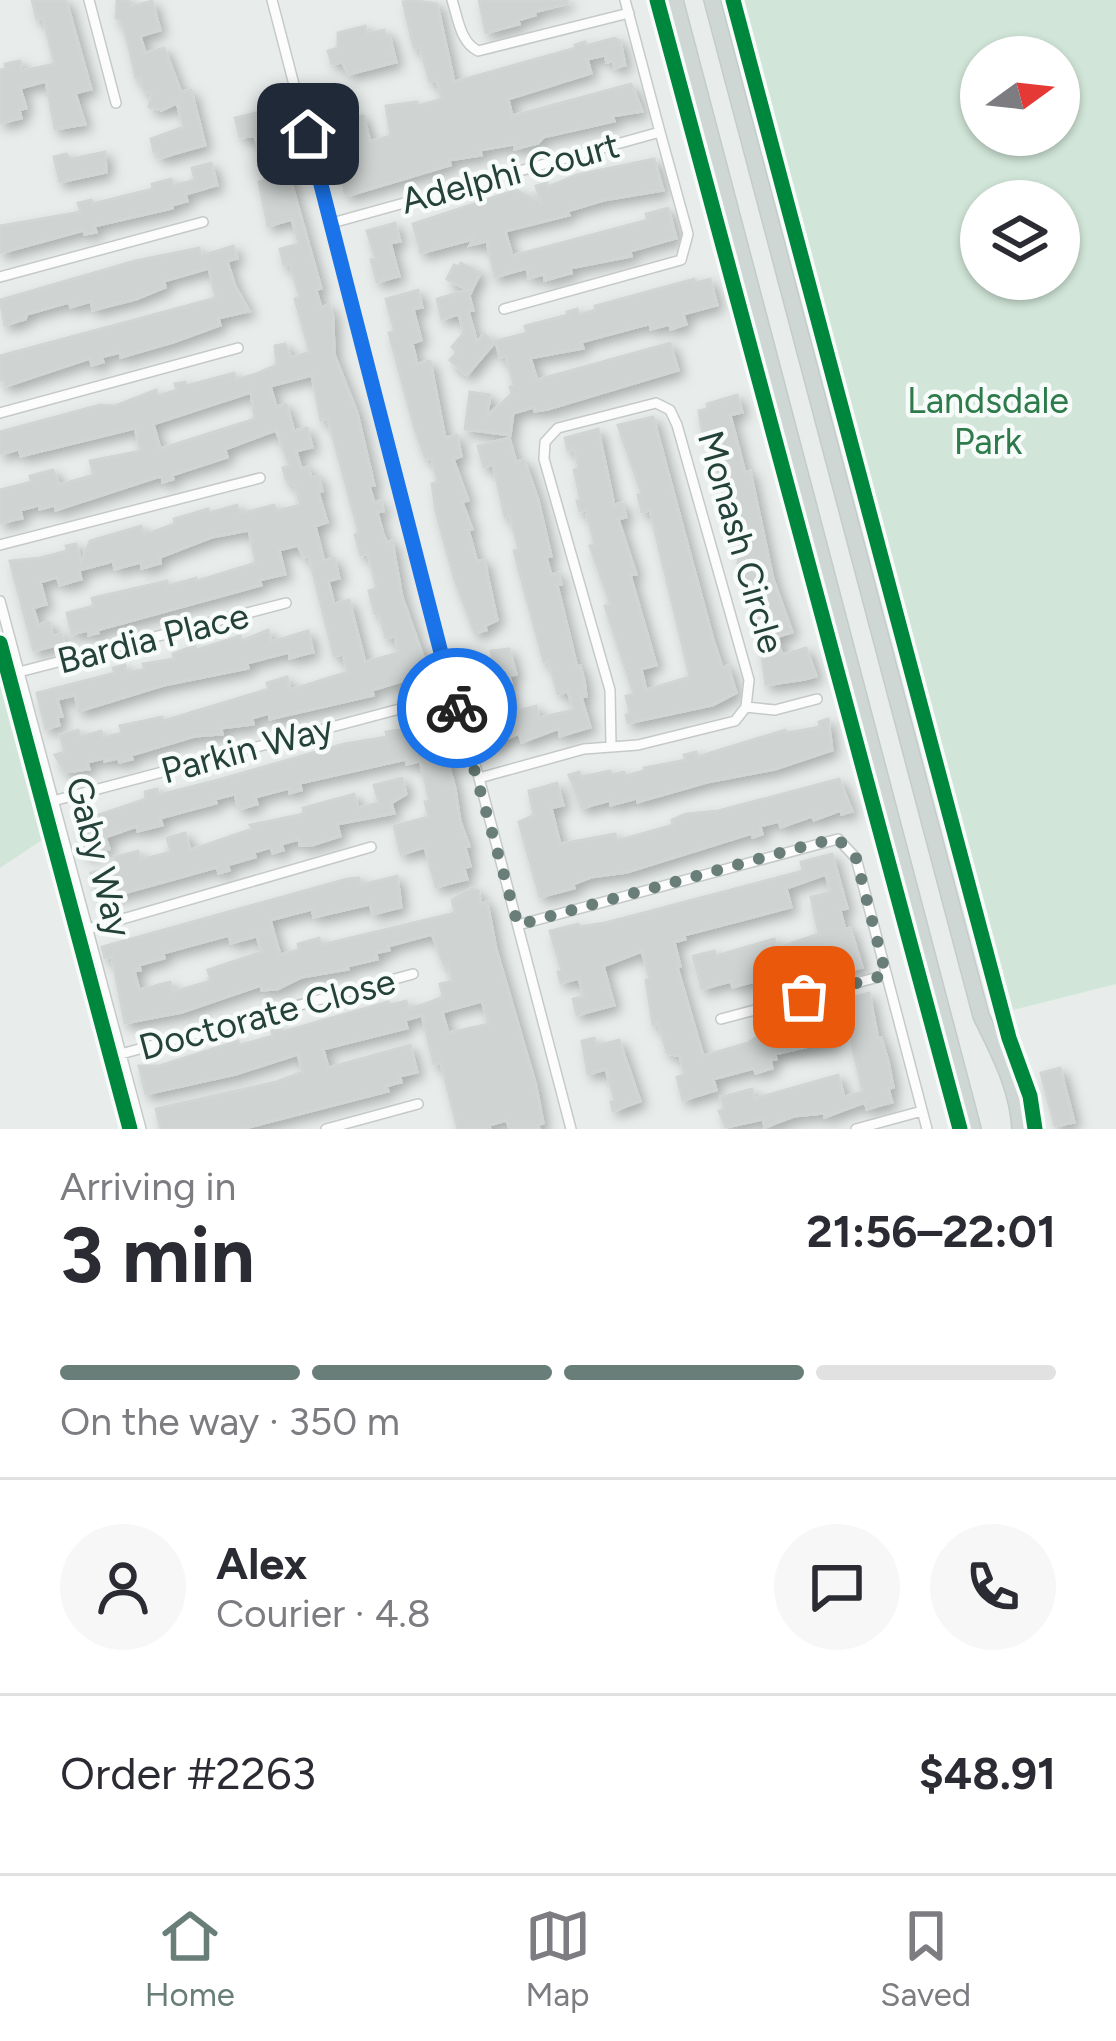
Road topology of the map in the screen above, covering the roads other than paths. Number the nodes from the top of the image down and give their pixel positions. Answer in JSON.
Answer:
{"nodes":[{"id":1,"x":89,"y":0,"type":"edge"},
{"id":2,"x":272,"y":0,"type":"edge"},
{"id":3,"x":452,"y":0,"type":"edge"},
{"id":4,"x":625,"y":0,"type":"edge"},
{"id":5,"x":675,"y":0,"type":"edge"},
{"id":6,"x":712,"y":0,"type":"edge"},
{"id":7,"x":629,"y":13,"type":"junction"},
{"id":8,"x":116,"y":103,"type":"dead end"},
{"id":9,"x":661,"y":132,"type":"junction"},
{"id":10,"x":203,"y":222,"type":"dead end"},
{"id":11,"x":332,"y":223,"type":"junction"},
{"id":12,"x":0,"y":277,"type":"edge"},
{"id":13,"x":504,"y":309,"type":"dead end"},
{"id":14,"x":238,"y":348,"type":"dead end"},
{"id":15,"x":0,"y":413,"type":"edge"},
{"id":16,"x":260,"y":478,"type":"dead end"},
{"id":17,"x":0,"y":545,"type":"edge"},
{"id":18,"x":0,"y":601,"type":"edge"},
{"id":19,"x":286,"y":603,"type":"dead end"},
{"id":20,"x":19,"y":672,"type":"junction"},
{"id":21,"x":449,"y":684,"type":"junction"},
{"id":22,"x":441,"y":698,"type":"junction"},
{"id":23,"x":818,"y":699,"type":"dead end"},
{"id":24,"x":457,"y":707,"type":"junction"},
{"id":25,"x":746,"y":707,"type":"junction"},
{"id":26,"x":611,"y":746,"type":"junction"},
{"id":27,"x":479,"y":778,"type":"junction"},
{"id":28,"x":53,"y":801,"type":"junction"},
{"id":29,"x":371,"y":848,"type":"dead end"},
{"id":30,"x":518,"y":925,"type":"junction"},
{"id":31,"x":88,"y":929,"type":"junction"},
{"id":32,"x":413,"y":974,"type":"dead end"},
{"id":33,"x":886,"y":975,"type":"junction"},
{"id":34,"x":722,"y":1019,"type":"dead end"},
{"id":35,"x":121,"y":1054,"type":"junction"},
{"id":36,"x":418,"y":1104,"type":"dead end"},
{"id":37,"x":922,"y":1111,"type":"junction"},
{"id":38,"x":141,"y":1129,"type":"edge"},
{"id":39,"x":326,"y":1129,"type":"edge"},
{"id":40,"x":571,"y":1129,"type":"edge"},
{"id":41,"x":856,"y":1129,"type":"edge"},
{"id":42,"x":927,"y":1129,"type":"edge"},
{"id":43,"x":973,"y":1129,"type":"edge"},
{"id":44,"x":1020,"y":1129,"type":"edge"}],
"edges":[{"from":1,"to":8,"type":"street"},
{"from":2,"to":11,"type":"street"},
{"from":3,"to":7,"type":"street"},
{"from":4,"to":7,"type":"street"},
{"from":5,"to":43,"type":"main road"},
{"from":6,"to":44,"type":"main road"},
{"from":7,"to":9,"type":"street"},
{"from":9,"to":11,"type":"street","name":"Adelphi Court"},
{"from":9,"to":13,"type":"street","name":"Adelphi Court"},
{"from":10,"to":12,"type":"street"},
{"from":11,"to":21,"type":"street"},
{"from":14,"to":15,"type":"street"},
{"from":16,"to":17,"type":"street"},
{"from":18,"to":20,"type":"street","name":"Gaby Way"},
{"from":19,"to":20,"type":"street","name":"Bardia Place"},
{"from":20,"to":28,"type":"street","name":"Gaby Way"},
{"from":21,"to":22,"type":"street"},
{"from":21,"to":24,"type":"street"},
{"from":22,"to":24,"type":"street"},
{"from":22,"to":28,"type":"street","name":"Parkin Way"},
{"from":23,"to":25,"type":"street","name":"Monash Circle"},
{"from":24,"to":27,"type":"street"},
{"from":25,"to":26,"type":"street","name":"Monash Circle"},
{"from":25,"to":26,"type":"street","name":"Monash Circle"},
{"from":26,"to":27,"type":"street","name":"Monash Circle"},
{"from":27,"to":30,"type":"street"},
{"from":28,"to":31,"type":"street","name":"Gaby Way"},
{"from":29,"to":31,"type":"street"},
{"from":30,"to":33,"type":"street"},
{"from":30,"to":40,"type":"street"},
{"from":31,"to":35,"type":"street","name":"Gaby Way"},
{"from":32,"to":35,"type":"street","name":"Doctorate Close"},
{"from":33,"to":34,"type":"street"},
{"from":33,"to":37,"type":"street"},
{"from":35,"to":38,"type":"street","name":"Gaby Way"},
{"from":36,"to":39,"type":"street"},
{"from":37,"to":41,"type":"street"},
{"from":37,"to":42,"type":"street"}]}
